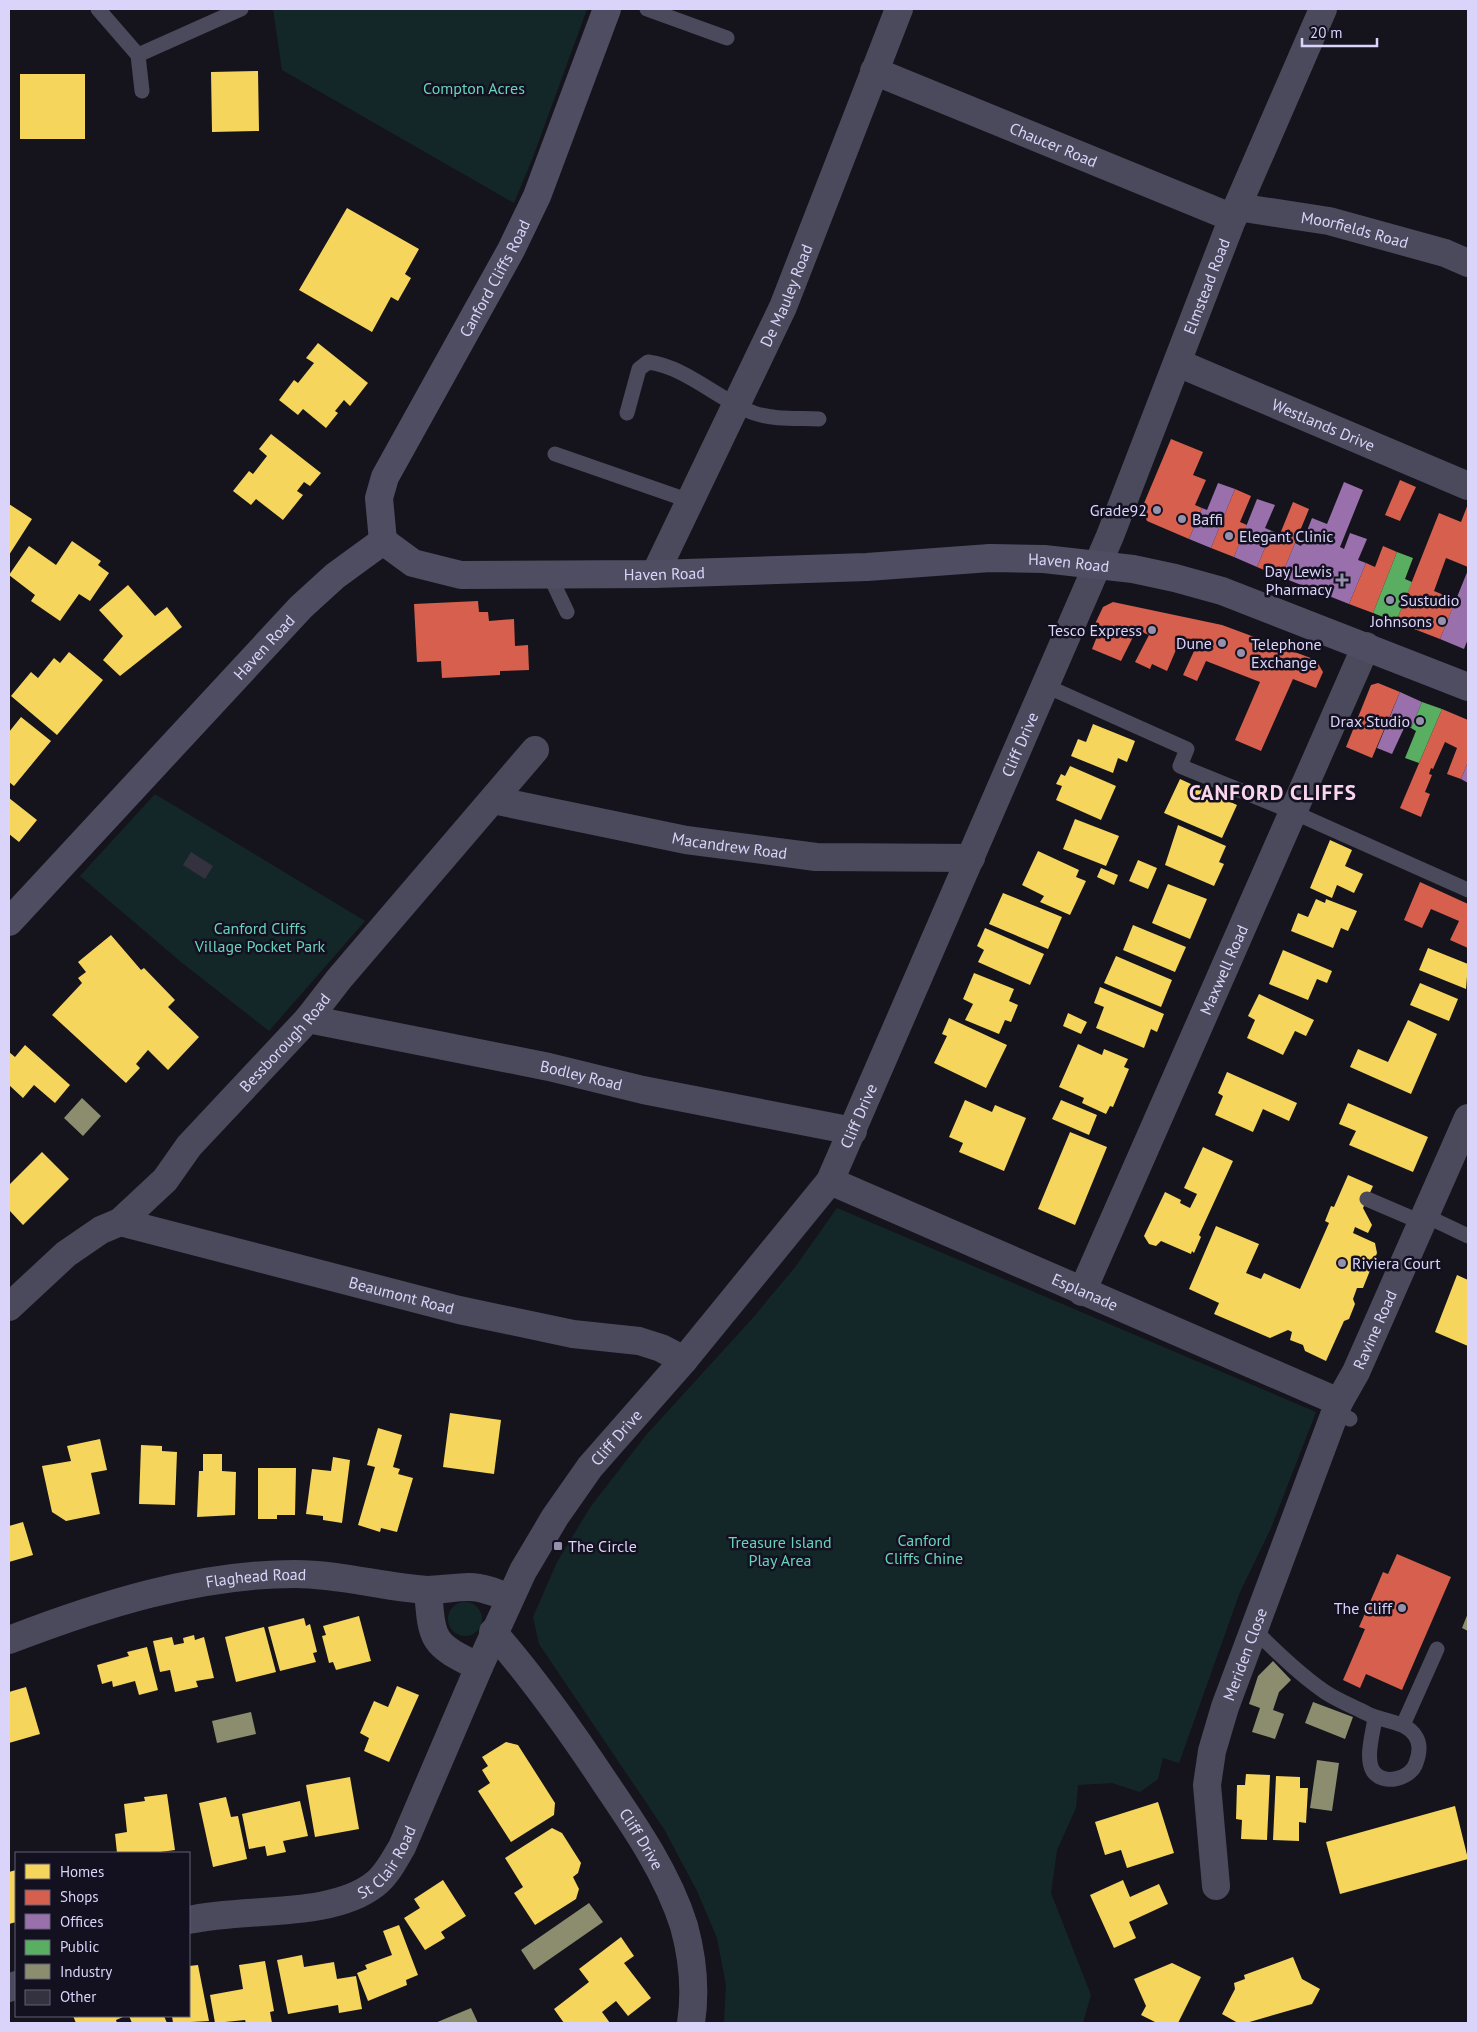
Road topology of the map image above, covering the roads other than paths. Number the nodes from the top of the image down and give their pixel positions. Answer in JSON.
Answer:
{"nodes":[{"id":1,"x":98,"y":9,"type":"edge"},
{"id":2,"x":241,"y":9,"type":"edge"},
{"id":3,"x":607,"y":9,"type":"edge"},
{"id":4,"x":647,"y":9,"type":"edge"},
{"id":5,"x":899,"y":9,"type":"edge"},
{"id":6,"x":1323,"y":9,"type":"edge"},
{"id":7,"x":727,"y":38,"type":"dead end"},
{"id":8,"x":138,"y":55,"type":"junction"},
{"id":9,"x":874,"y":71,"type":"junction"},
{"id":10,"x":142,"y":92,"type":"dead end"},
{"id":11,"x":1235,"y":213,"type":"junction"},
{"id":12,"x":1468,"y":264,"type":"edge"},
{"id":13,"x":1178,"y":363,"type":"junction"},
{"id":14,"x":737,"y":403,"type":"junction"},
{"id":15,"x":627,"y":413,"type":"dead end"},
{"id":16,"x":819,"y":419,"type":"dead end"},
{"id":17,"x":555,"y":454,"type":"dead end"},
{"id":18,"x":1468,"y":486,"type":"edge"},
{"id":19,"x":690,"y":501,"type":"junction"},
{"id":20,"x":383,"y":541,"type":"junction"},
{"id":21,"x":1097,"y":566,"type":"junction"},
{"id":22,"x":549,"y":574,"type":"junction"},
{"id":23,"x":655,"y":574,"type":"junction"},
{"id":24,"x":567,"y":612,"type":"dead end"},
{"id":25,"x":1366,"y":646,"type":"junction"},
{"id":26,"x":1046,"y":686,"type":"junction"},
{"id":27,"x":1468,"y":687,"type":"edge"},
{"id":28,"x":534,"y":750,"type":"dead end"},
{"id":29,"x":493,"y":800,"type":"junction"},
{"id":30,"x":1293,"y":812,"type":"junction"},
{"id":31,"x":971,"y":858,"type":"junction"},
{"id":32,"x":1468,"y":890,"type":"edge"},
{"id":33,"x":9,"y":922,"type":"edge"},
{"id":34,"x":308,"y":1019,"type":"junction"},
{"id":35,"x":1468,"y":1118,"type":"edge"},
{"id":36,"x":853,"y":1131,"type":"junction"},
{"id":37,"x":830,"y":1181,"type":"junction"},
{"id":38,"x":1367,"y":1199,"type":"dead end"},
{"id":39,"x":1424,"y":1220,"type":"junction"},
{"id":40,"x":120,"y":1222,"type":"junction"},
{"id":41,"x":1468,"y":1236,"type":"edge"},
{"id":42,"x":1082,"y":1292,"type":"junction"},
{"id":43,"x":9,"y":1307,"type":"edge"},
{"id":44,"x":684,"y":1360,"type":"junction"},
{"id":45,"x":1338,"y":1415,"type":"junction"},
{"id":46,"x":428,"y":1590,"type":"junction"},
{"id":47,"x":509,"y":1598,"type":"junction"},
{"id":48,"x":1253,"y":1629,"type":"junction"},
{"id":49,"x":493,"y":1632,"type":"junction"},
{"id":50,"x":9,"y":1640,"type":"edge"},
{"id":51,"x":1437,"y":1649,"type":"dead end"},
{"id":52,"x":479,"y":1667,"type":"junction"},
{"id":53,"x":1375,"y":1718,"type":"junction"},
{"id":54,"x":1403,"y":1725,"type":"junction"},
{"id":55,"x":1216,"y":1886,"type":"dead end"},
{"id":56,"x":190,"y":1920,"type":"edge"},
{"id":57,"x":691,"y":2023,"type":"edge"}],
"edges":[{"from":1,"to":8,"type":"lane"},
{"from":2,"to":8,"type":"lane"},
{"from":3,"to":20,"type":"main road","name":"Canford Cliffs Road"},
{"from":4,"to":7,"type":"lane"},
{"from":5,"to":9,"type":"street","name":"De Mauley Road"},
{"from":6,"to":11,"type":"street","name":"Elmstead Road"},
{"from":8,"to":10,"type":"lane"},
{"from":9,"to":11,"type":"street","name":"Chaucer Road"},
{"from":9,"to":14,"type":"street","name":"De Mauley Road"},
{"from":11,"to":12,"type":"street","name":"Moorfields Road"},
{"from":11,"to":13,"type":"street","name":"Elmstead Road"},
{"from":13,"to":18,"type":"street","name":"Westlands Drive"},
{"from":13,"to":21,"type":"street","name":"Elmstead Road"},
{"from":14,"to":15,"type":"lane"},
{"from":14,"to":16,"type":"lane"},
{"from":14,"to":19,"type":"street","name":"De Mauley Road"},
{"from":17,"to":19,"type":"lane"},
{"from":19,"to":23,"type":"street","name":"De Mauley Road"},
{"from":20,"to":22,"type":"main road","name":"Haven Road"},
{"from":20,"to":33,"type":"main road","name":"Haven Road"},
{"from":21,"to":23,"type":"main road","name":"Haven Road"},
{"from":21,"to":25,"type":"main road","name":"Haven Road"},
{"from":21,"to":26,"type":"street","name":"Cliff Drive"},
{"from":22,"to":23,"type":"main road","name":"Haven Road"},
{"from":22,"to":24,"type":"lane"},
{"from":25,"to":27,"type":"main road","name":"Haven Road"},
{"from":25,"to":30,"type":"street","name":"Maxwell Road"},
{"from":26,"to":30,"type":"lane"},
{"from":26,"to":31,"type":"street","name":"Cliff Drive"},
{"from":28,"to":29,"type":"street","name":"Bessborough Road"},
{"from":29,"to":31,"type":"street","name":"Macandrew Road"},
{"from":29,"to":34,"type":"street","name":"Bessborough Road"},
{"from":30,"to":32,"type":"lane"},
{"from":30,"to":42,"type":"street","name":"Maxwell Road"},
{"from":31,"to":36,"type":"street","name":"Cliff Drive"},
{"from":34,"to":36,"type":"street","name":"Bodley Road"},
{"from":34,"to":40,"type":"street","name":"Bessborough Road"},
{"from":35,"to":39,"type":"street","name":"Ravine Road"},
{"from":36,"to":37,"type":"street","name":"Cliff Drive"},
{"from":37,"to":42,"type":"street","name":"Esplanade"},
{"from":37,"to":44,"type":"street","name":"Cliff Drive"},
{"from":38,"to":39,"type":"lane"},
{"from":39,"to":41,"type":"lane"},
{"from":39,"to":45,"type":"street","name":"Ravine Road"},
{"from":40,"to":43,"type":"street","name":"Bessborough Road"},
{"from":40,"to":44,"type":"street","name":"Beaumont Road"},
{"from":42,"to":45,"type":"street","name":"Esplanade"},
{"from":44,"to":47,"type":"street","name":"Cliff Drive"},
{"from":45,"to":48,"type":"street","name":"Meriden Close"},
{"from":46,"to":47,"type":"street","name":"Flaghead Road"},
{"from":46,"to":50,"type":"street","name":"Flaghead Road"},
{"from":46,"to":52,"type":"street"},
{"from":47,"to":49,"type":"street"},
{"from":48,"to":53,"type":"lane"},
{"from":48,"to":55,"type":"street","name":"Meriden Close"},
{"from":49,"to":52,"type":"street"},
{"from":49,"to":57,"type":"street","name":"Cliff Drive"},
{"from":51,"to":54,"type":"lane"},
{"from":52,"to":56,"type":"street","name":"St Clair Road"},
{"from":53,"to":54,"type":"lane"},
{"from":53,"to":54,"type":"lane"}]}
